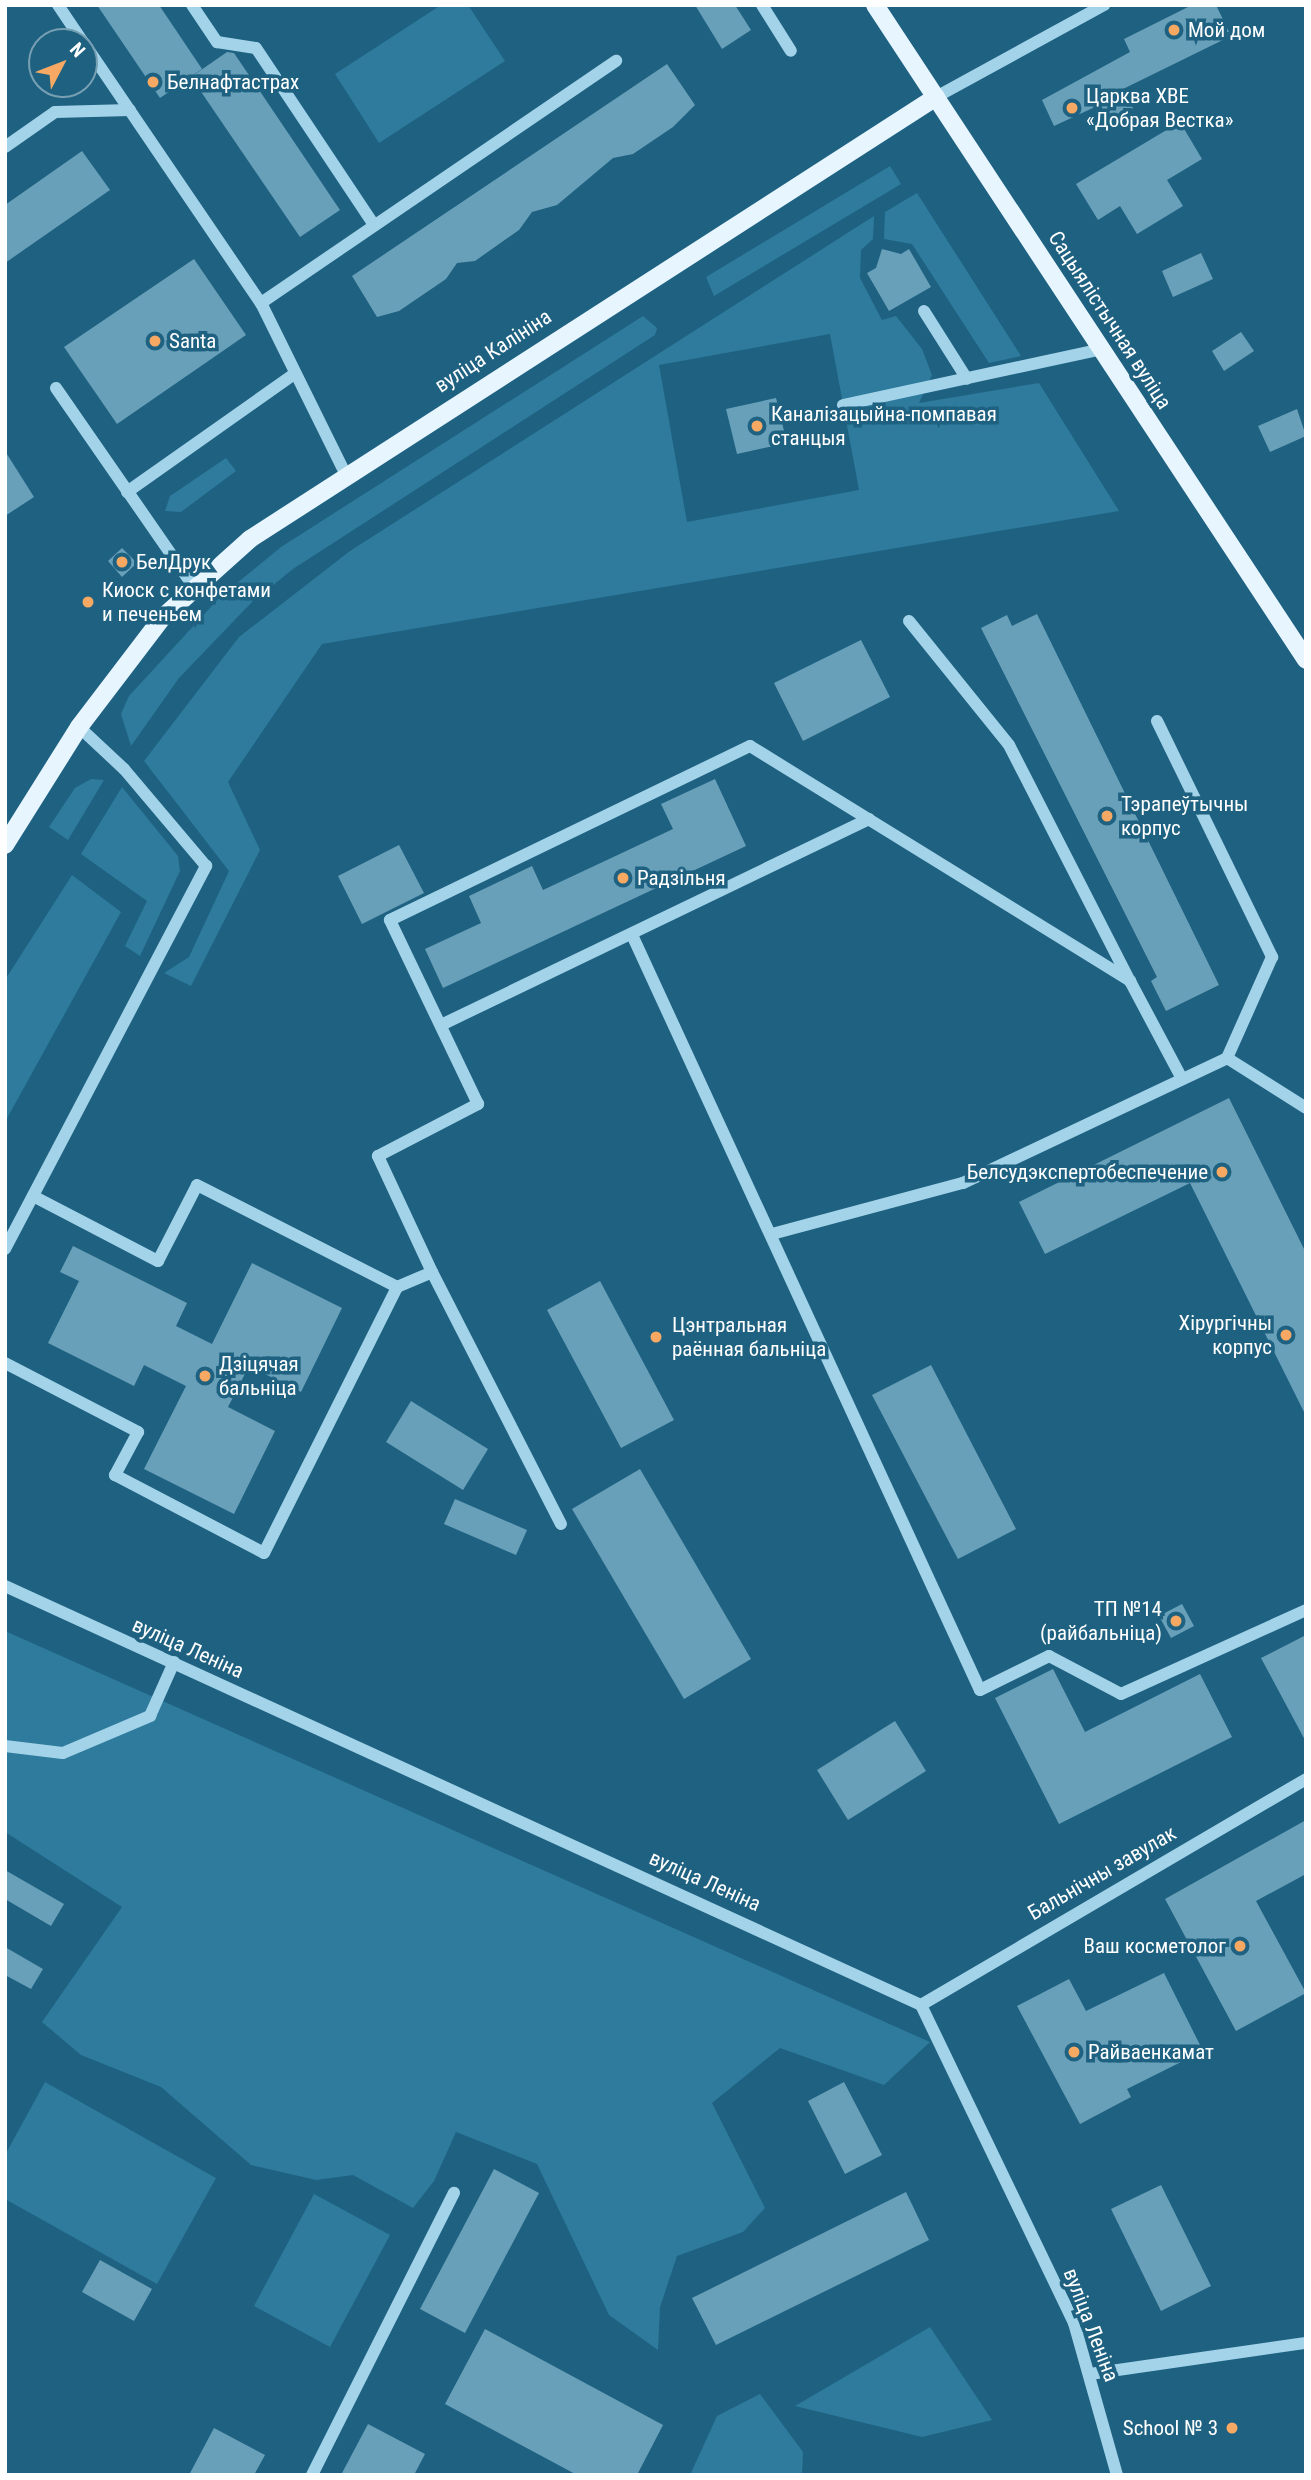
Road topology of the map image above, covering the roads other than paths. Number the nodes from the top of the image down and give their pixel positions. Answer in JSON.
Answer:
{"nodes":[{"id":1,"x":58,"y":5,"type":"edge"},
{"id":2,"x":192,"y":5,"type":"edge"},
{"id":3,"x":762,"y":5,"type":"edge"},
{"id":4,"x":875,"y":5,"type":"edge"},
{"id":5,"x":1104,"y":5,"type":"edge"},
{"id":6,"x":74,"y":28,"type":"edge"},
{"id":7,"x":791,"y":51,"type":"dead end"},
{"id":8,"x":616,"y":61,"type":"dead end"},
{"id":9,"x":98,"y":63,"type":"edge"},
{"id":10,"x":936,"y":97,"type":"junction"},
{"id":11,"x":130,"y":110,"type":"junction"},
{"id":12,"x":5,"y":147,"type":"edge"},
{"id":13,"x":374,"y":225,"type":"junction"},
{"id":14,"x":261,"y":303,"type":"junction"},
{"id":15,"x":924,"y":311,"type":"dead end"},
{"id":16,"x":1103,"y":349,"type":"junction"},
{"id":17,"x":294,"y":374,"type":"junction"},
{"id":18,"x":967,"y":379,"type":"junction"},
{"id":19,"x":56,"y":388,"type":"dead end"},
{"id":20,"x":843,"y":405,"type":"dead end"},
{"id":21,"x":345,"y":473,"type":"junction"},
{"id":22,"x":127,"y":492,"type":"junction"},
{"id":23,"x":195,"y":589,"type":"junction"},
{"id":24,"x":909,"y":621,"type":"dead end"},
{"id":25,"x":1306,"y":660,"type":"edge"},
{"id":26,"x":1157,"y":721,"type":"dead end"},
{"id":27,"x":79,"y":727,"type":"junction"},
{"id":28,"x":869,"y":819,"type":"junction"},
{"id":29,"x":5,"y":845,"type":"edge"},
{"id":30,"x":633,"y":937,"type":"junction"},
{"id":31,"x":1130,"y":981,"type":"junction"},
{"id":32,"x":441,"y":1025,"type":"junction"},
{"id":33,"x":1227,"y":1058,"type":"junction"},
{"id":34,"x":1182,"y":1079,"type":"junction"},
{"id":35,"x":1306,"y":1108,"type":"edge"},
{"id":36,"x":33,"y":1196,"type":"junction"},
{"id":37,"x":772,"y":1234,"type":"junction"},
{"id":38,"x":5,"y":1249,"type":"edge"},
{"id":39,"x":432,"y":1272,"type":"junction"},
{"id":40,"x":397,"y":1287,"type":"junction"},
{"id":41,"x":5,"y":1363,"type":"edge"},
{"id":42,"x":561,"y":1524,"type":"dead end"},
{"id":43,"x":5,"y":1586,"type":"edge"},
{"id":44,"x":1306,"y":1610,"type":"edge"},
{"id":45,"x":174,"y":1662,"type":"junction"},
{"id":46,"x":5,"y":1746,"type":"edge"},
{"id":47,"x":1306,"y":1779,"type":"edge"},
{"id":48,"x":921,"y":2004,"type":"junction"},
{"id":49,"x":454,"y":2193,"type":"dead end"},
{"id":50,"x":1306,"y":2343,"type":"edge"},
{"id":51,"x":1090,"y":2374,"type":"junction"},
{"id":52,"x":312,"y":2475,"type":"edge"},
{"id":53,"x":1116,"y":2475,"type":"edge"}],
"edges":[{"from":1,"to":6,"type":"street"},
{"from":2,"to":13,"type":"street"},
{"from":3,"to":7,"type":"street"},
{"from":4,"to":10,"type":"main road","name":"Сацыялістычная вуліца"},
{"from":5,"to":10,"type":"street","name":"вуліца Калініна"},
{"from":8,"to":13,"type":"street"},
{"from":9,"to":11,"type":"street"},
{"from":10,"to":16,"type":"main road","name":"Сацыялістычная вуліца"},
{"from":10,"to":21,"type":"main road","name":"вуліца Калініна"},
{"from":11,"to":12,"type":"street"},
{"from":11,"to":14,"type":"street"},
{"from":13,"to":14,"type":"street"},
{"from":14,"to":17,"type":"street"},
{"from":15,"to":18,"type":"street"},
{"from":16,"to":18,"type":"street"},
{"from":16,"to":25,"type":"main road","name":"Сацыялістычная вуліца"},
{"from":17,"to":21,"type":"street"},
{"from":17,"to":22,"type":"street"},
{"from":18,"to":20,"type":"street"},
{"from":19,"to":22,"type":"street"},
{"from":21,"to":23,"type":"main road","name":"вуліца Калініна"},
{"from":22,"to":23,"type":"street"},
{"from":23,"to":27,"type":"main road","name":"вуліца Калініна"},
{"from":24,"to":31,"type":"street"},
{"from":26,"to":33,"type":"street"},
{"from":27,"to":29,"type":"main road","name":"вуліца Калініна"},
{"from":27,"to":36,"type":"street"},
{"from":28,"to":30,"type":"street"},
{"from":28,"to":31,"type":"street"},
{"from":28,"to":32,"type":"street"},
{"from":30,"to":32,"type":"street"},
{"from":30,"to":37,"type":"street"},
{"from":31,"to":34,"type":"street"},
{"from":32,"to":39,"type":"street"},
{"from":33,"to":34,"type":"street"},
{"from":33,"to":35,"type":"street"},
{"from":34,"to":37,"type":"street"},
{"from":36,"to":38,"type":"street"},
{"from":36,"to":40,"type":"street"},
{"from":37,"to":44,"type":"street"},
{"from":39,"to":40,"type":"street"},
{"from":39,"to":42,"type":"street"},
{"from":40,"to":41,"type":"street"},
{"from":43,"to":45,"type":"street","name":"вуліца Леніна"},
{"from":45,"to":46,"type":"street"},
{"from":45,"to":48,"type":"street","name":"вуліца Леніна"},
{"from":47,"to":48,"type":"street","name":"Бальнічны завулак"},
{"from":48,"to":51,"type":"street","name":"вуліца Леніна"},
{"from":49,"to":52,"type":"street"},
{"from":50,"to":51,"type":"street"},
{"from":51,"to":53,"type":"street","name":"вуліца Леніна"}]}
